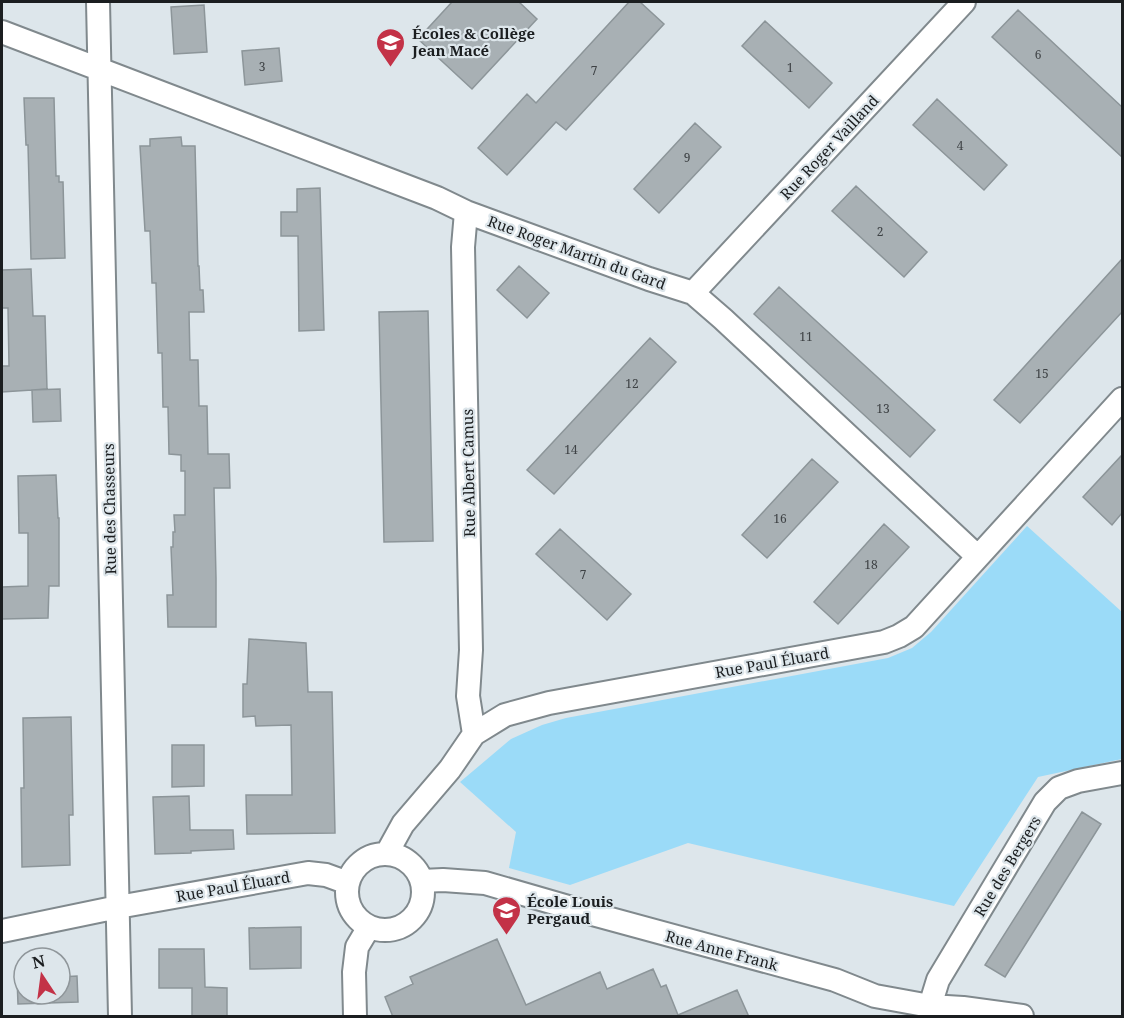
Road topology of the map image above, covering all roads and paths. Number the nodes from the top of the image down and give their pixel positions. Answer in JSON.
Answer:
{"nodes":[{"id":1,"x":98,"y":2,"type":"edge"},
{"id":2,"x":964,"y":2,"type":"edge"},
{"id":3,"x":2,"y":32,"type":"edge"},
{"id":4,"x":100,"y":69,"type":"junction"},
{"id":5,"x":466,"y":212,"type":"junction"},
{"id":6,"x":693,"y":293,"type":"junction"},
{"id":7,"x":1122,"y":399,"type":"edge"},
{"id":8,"x":977,"y":556,"type":"junction"},
{"id":9,"x":474,"y":734,"type":"junction"},
{"id":10,"x":1122,"y":773,"type":"edge"},
{"id":11,"x":387,"y":853,"type":"junction"},
{"id":12,"x":422,"y":881,"type":"junction"},
{"id":13,"x":348,"y":883,"type":"junction"},
{"id":14,"x":118,"y":907,"type":"junction"},
{"id":15,"x":369,"y":927,"type":"junction"},
{"id":16,"x":2,"y":930,"type":"edge"},
{"id":17,"x":875,"y":1006,"type":"edge"},
{"id":18,"x":930,"y":1006,"type":"junction"},
{"id":19,"x":120,"y":1017,"type":"edge"},
{"id":20,"x":355,"y":1017,"type":"edge"},
{"id":21,"x":1022,"y":1017,"type":"edge"}],
"edges":[{"from":1,"to":4,"type":"street","name":"Rue des Chasseurs"},
{"from":2,"to":6,"type":"street","name":"Rue Roger Vailland"},
{"from":3,"to":4,"type":"street","name":"Rue Roger Martin du Gard"},
{"from":4,"to":5,"type":"street","name":"Rue Roger Martin du Gard"},
{"from":4,"to":14,"type":"street","name":"Rue des Chasseurs"},
{"from":5,"to":6,"type":"street","name":"Rue Roger Martin du Gard"},
{"from":5,"to":9,"type":"street","name":"Rue Albert Camus"},
{"from":6,"to":8,"type":"street","name":"Rue Roger Martin du Gard"},
{"from":7,"to":8,"type":"street","name":"Rue Paul Éluard"},
{"from":8,"to":9,"type":"street","name":"Rue Paul Éluard"},
{"from":9,"to":11,"type":"street","name":"Rue Paul Éluard"},
{"from":10,"to":18,"type":"street","name":"Rue des Bergers"},
{"from":11,"to":12,"type":"street"},
{"from":11,"to":13,"type":"street"},
{"from":12,"to":15,"type":"street"},
{"from":12,"to":17,"type":"street","name":"Rue Anne Frank"},
{"from":13,"to":14,"type":"street","name":"Rue Paul Éluard"},
{"from":13,"to":15,"type":"street"},
{"from":14,"to":16,"type":"street","name":"Rue Paul Éluard"},
{"from":14,"to":19,"type":"street","name":"Rue des Chasseurs"},
{"from":15,"to":20,"type":"street"},
{"from":17,"to":18,"type":"street","name":"Rue Anne Frank"},
{"from":18,"to":21,"type":"street","name":"Rue Anne Frank"}]}
